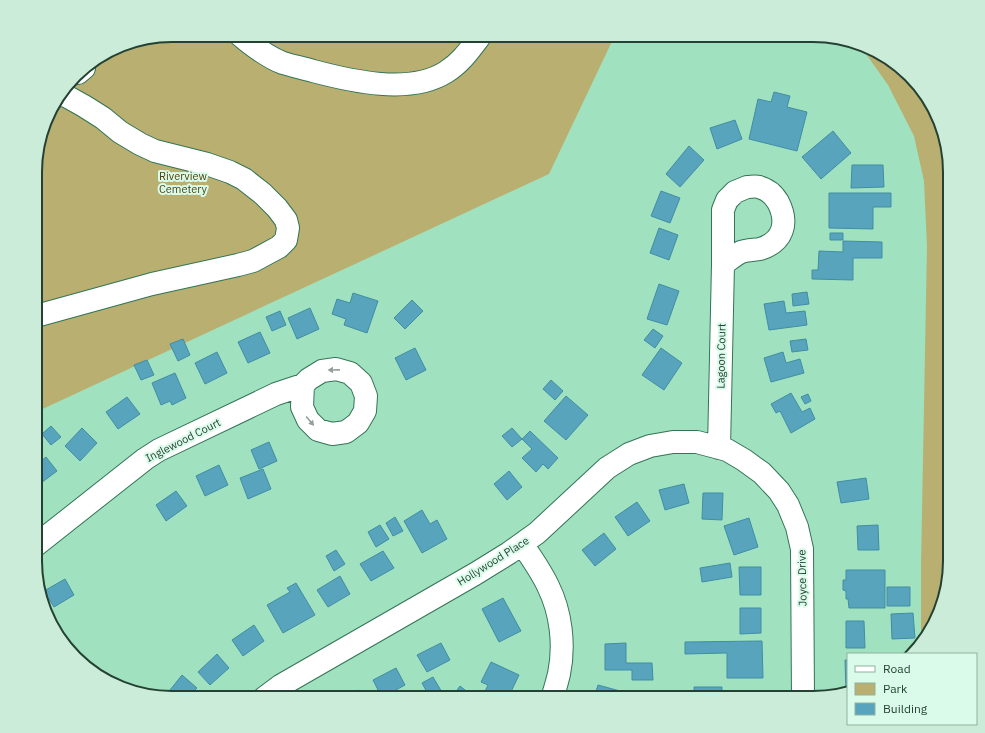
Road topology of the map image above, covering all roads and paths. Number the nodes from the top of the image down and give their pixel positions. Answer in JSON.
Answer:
{"nodes":[{"id":1,"x":249,"y":42,"type":"edge"},
{"id":2,"x":475,"y":42,"type":"edge"},
{"id":3,"x":67,"y":96,"type":"edge"},
{"id":4,"x":723,"y":264,"type":"dead end"},
{"id":5,"x":42,"y":314,"type":"edge"},
{"id":6,"x":303,"y":385,"type":"dead end"},
{"id":7,"x":718,"y":448,"type":"junction"},
{"id":8,"x":42,"y":540,"type":"edge"},
{"id":9,"x":522,"y":544,"type":"junction"},
{"id":10,"x":273,"y":691,"type":"edge"},
{"id":11,"x":554,"y":691,"type":"edge"},
{"id":12,"x":803,"y":691,"type":"edge"}],
"edges":[{"from":1,"to":2,"type":"street"},
{"from":3,"to":5,"type":"street"},
{"from":4,"to":7,"type":"street","name":"Lagoon Court"},
{"from":6,"to":8,"type":"street","name":"Inglewood Court"},
{"from":7,"to":9,"type":"street","name":"Hollywood Place"},
{"from":7,"to":12,"type":"street","name":"Joyce Drive"},
{"from":9,"to":10,"type":"street","name":"Hollywood Place"},
{"from":9,"to":11,"type":"street"}]}
